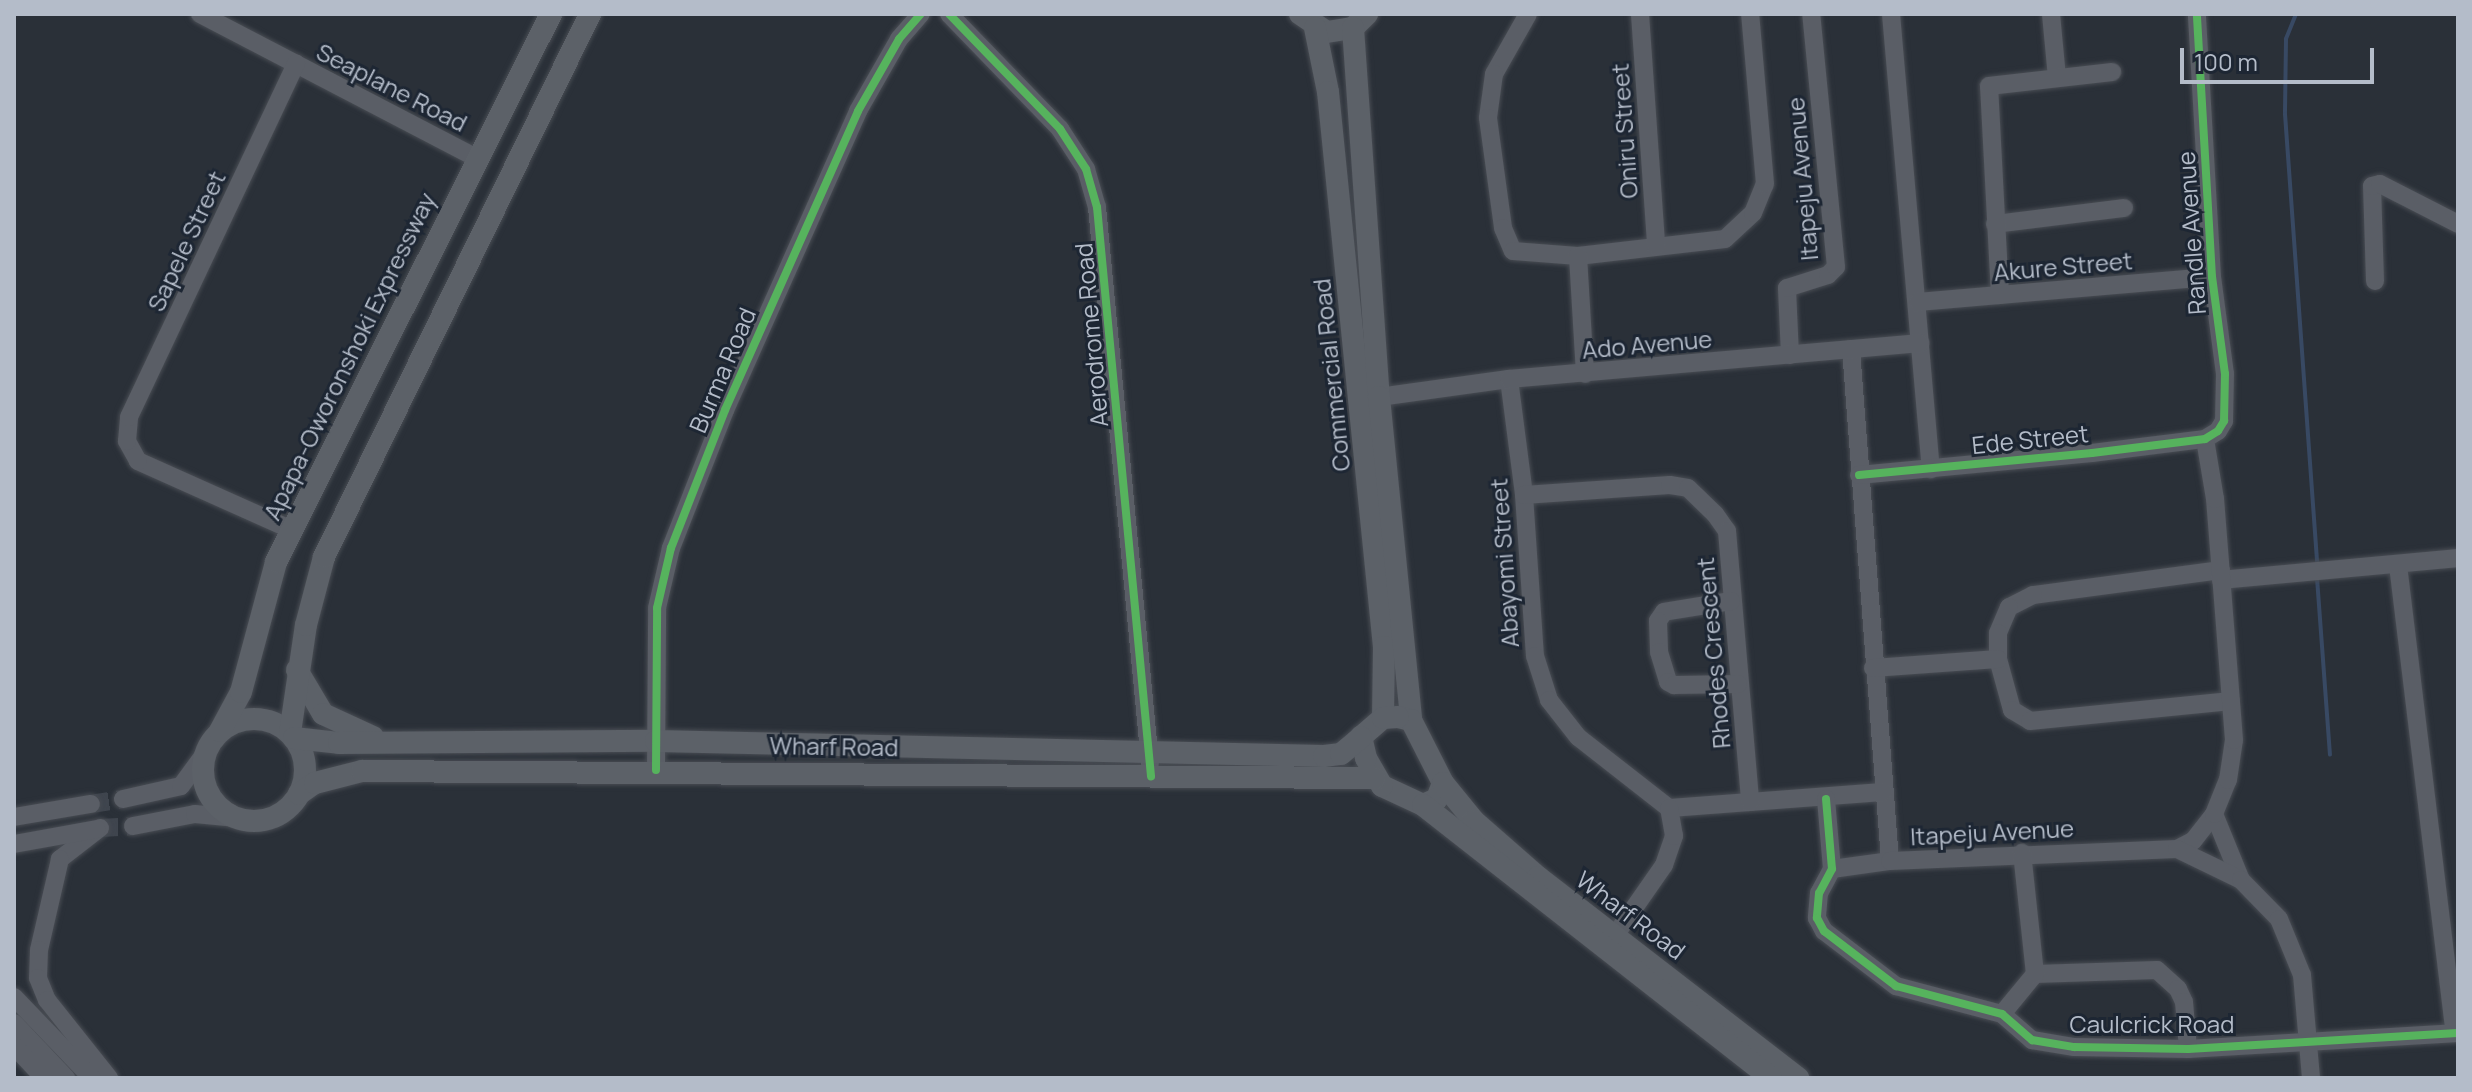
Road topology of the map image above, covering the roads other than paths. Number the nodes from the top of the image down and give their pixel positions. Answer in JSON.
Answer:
{"nodes":[{"id":1,"x":200,"y":14,"type":"edge"},
{"id":2,"x":551,"y":14,"type":"edge"},
{"id":3,"x":590,"y":14,"type":"edge"},
{"id":4,"x":921,"y":14,"type":"edge"},
{"id":5,"x":949,"y":14,"type":"edge"},
{"id":6,"x":1528,"y":14,"type":"edge"},
{"id":7,"x":1640,"y":14,"type":"edge"},
{"id":8,"x":1750,"y":14,"type":"edge"},
{"id":9,"x":1811,"y":14,"type":"edge"},
{"id":10,"x":2051,"y":14,"type":"edge"},
{"id":11,"x":2197,"y":14,"type":"edge"},
{"id":12,"x":1896,"y":15,"type":"edge"},
{"id":13,"x":1307,"y":21,"type":"edge"},
{"id":14,"x":1360,"y":21,"type":"edge"},
{"id":15,"x":296,"y":64,"type":"junction"},
{"id":16,"x":2112,"y":72,"type":"dead end"},
{"id":17,"x":2057,"y":77,"type":"junction"},
{"id":18,"x":477,"y":158,"type":"junction"},
{"id":19,"x":2124,"y":208,"type":"dead end"},
{"id":20,"x":1995,"y":224,"type":"junction"},
{"id":21,"x":2458,"y":224,"type":"edge"},
{"id":22,"x":1656,"y":245,"type":"junction"},
{"id":23,"x":1578,"y":256,"type":"junction"},
{"id":24,"x":2212,"y":277,"type":"junction"},
{"id":25,"x":2375,"y":281,"type":"dead end"},
{"id":26,"x":2000,"y":295,"type":"junction"},
{"id":27,"x":1918,"y":302,"type":"junction"},
{"id":28,"x":1920,"y":343,"type":"junction"},
{"id":29,"x":1851,"y":349,"type":"junction"},
{"id":30,"x":1790,"y":355,"type":"junction"},
{"id":31,"x":1585,"y":374,"type":"junction"},
{"id":32,"x":1509,"y":379,"type":"junction"},
{"id":33,"x":1379,"y":397,"type":"junction"},
{"id":34,"x":2205,"y":439,"type":"junction"},
{"id":35,"x":1931,"y":469,"type":"junction"},
{"id":36,"x":1859,"y":475,"type":"junction"},
{"id":37,"x":1524,"y":495,"type":"junction"},
{"id":38,"x":292,"y":530,"type":"junction"},
{"id":39,"x":2458,"y":558,"type":"edge"},
{"id":40,"x":2398,"y":565,"type":"junction"},
{"id":41,"x":2221,"y":575,"type":"junction"},
{"id":42,"x":1731,"y":601,"type":"junction"},
{"id":43,"x":1998,"y":659,"type":"junction"},
{"id":44,"x":1873,"y":668,"type":"junction"},
{"id":45,"x":297,"y":670,"type":"junction"},
{"id":46,"x":1738,"y":684,"type":"junction"},
{"id":47,"x":2231,"y":701,"type":"junction"},
{"id":48,"x":1383,"y":718,"type":"junction"},
{"id":49,"x":1411,"y":720,"type":"junction"},
{"id":50,"x":220,"y":731,"type":"junction"},
{"id":51,"x":292,"y":736,"type":"junction"},
{"id":52,"x":1361,"y":737,"type":"junction"},
{"id":53,"x":656,"y":741,"type":"junction"},
{"id":54,"x":389,"y":743,"type":"junction"},
{"id":55,"x":206,"y":752,"type":"junction"},
{"id":56,"x":1149,"y":753,"type":"junction"},
{"id":57,"x":656,"y":770,"type":"junction"},
{"id":58,"x":1151,"y":776,"type":"junction"},
{"id":59,"x":1375,"y":778,"type":"junction"},
{"id":60,"x":1443,"y":783,"type":"junction"},
{"id":61,"x":1883,"y":792,"type":"junction"},
{"id":62,"x":299,"y":794,"type":"junction"},
{"id":63,"x":123,"y":799,"type":"tunnel mouth"},
{"id":64,"x":1826,"y":799,"type":"junction"},
{"id":65,"x":1750,"y":802,"type":"junction"},
{"id":66,"x":91,"y":804,"type":"tunnel mouth"},
{"id":67,"x":1423,"y":805,"type":"junction"},
{"id":68,"x":1669,"y":808,"type":"junction"},
{"id":69,"x":2214,"y":814,"type":"junction"},
{"id":70,"x":14,"y":817,"type":"edge"},
{"id":71,"x":237,"y":818,"type":"junction"},
{"id":72,"x":133,"y":826,"type":"tunnel mouth"},
{"id":73,"x":14,"y":844,"type":"edge"},
{"id":74,"x":2177,"y":849,"type":"junction"},
{"id":75,"x":2022,"y":853,"type":"junction"},
{"id":76,"x":1890,"y":861,"type":"junction"},
{"id":77,"x":1832,"y":869,"type":"junction"},
{"id":78,"x":2241,"y":880,"type":"junction"},
{"id":79,"x":1616,"y":934,"type":"junction"},
{"id":80,"x":2035,"y":974,"type":"junction"},
{"id":81,"x":14,"y":997,"type":"edge"},
{"id":82,"x":2002,"y":1014,"type":"junction"},
{"id":83,"x":14,"y":1023,"type":"edge"},
{"id":84,"x":2456,"y":1033,"type":"edge"},
{"id":85,"x":2306,"y":1038,"type":"junction"},
{"id":86,"x":14,"y":1046,"type":"edge"},
{"id":87,"x":2188,"y":1049,"type":"junction"},
{"id":88,"x":44,"y":1078,"type":"edge"},
{"id":89,"x":66,"y":1078,"type":"edge"},
{"id":90,"x":92,"y":1078,"type":"edge"},
{"id":91,"x":109,"y":1078,"type":"edge"},
{"id":92,"x":1771,"y":1078,"type":"edge"},
{"id":93,"x":1798,"y":1078,"type":"edge"},
{"id":94,"x":2311,"y":1078,"type":"edge"}],
"edges":[{"from":1,"to":15,"type":"street","name":"Seaplane Road"},
{"from":2,"to":18,"type":"main road","name":"Apapa-Oworonshoki Expressway"},
{"from":3,"to":45,"type":"main road"},
{"from":4,"to":53,"type":"street","name":"Burma Road"},
{"from":5,"to":56,"type":"street","name":"Aerodrome Road"},
{"from":6,"to":23,"type":"street"},
{"from":7,"to":22,"type":"street","name":"Oniru Street"},
{"from":8,"to":22,"type":"street"},
{"from":9,"to":30,"type":"street","name":"Itapeju Avenue"},
{"from":10,"to":17,"type":"street"},
{"from":11,"to":24,"type":"street","name":"Randle Avenue"},
{"from":12,"to":27,"type":"street"},
{"from":13,"to":14,"type":"main road"},
{"from":13,"to":48,"type":"main road","name":"Commercial Road"},
{"from":14,"to":33,"type":"main road","name":"Commercial Road"},
{"from":15,"to":18,"type":"street","name":"Seaplane Road"},
{"from":15,"to":38,"type":"street","name":"Sapele Street"},
{"from":16,"to":17,"type":"street"},
{"from":17,"to":20,"type":"street"},
{"from":18,"to":38,"type":"main road","name":"Apapa-Oworonshoki Expressway"},
{"from":19,"to":20,"type":"street"},
{"from":20,"to":26,"type":"street"},
{"from":21,"to":25,"type":"street"},
{"from":22,"to":23,"type":"street"},
{"from":23,"to":31,"type":"street"},
{"from":24,"to":26,"type":"street","name":"Akure Street"},
{"from":24,"to":34,"type":"street","name":"Randle Avenue"},
{"from":26,"to":27,"type":"street","name":"Akure Street"},
{"from":27,"to":28,"type":"street"},
{"from":28,"to":29,"type":"street","name":"Ado Avenue"},
{"from":28,"to":35,"type":"street"},
{"from":29,"to":30,"type":"street","name":"Ado Avenue"},
{"from":29,"to":36,"type":"street","name":"Itapeju Avenue"},
{"from":30,"to":31,"type":"street","name":"Ado Avenue"},
{"from":31,"to":32,"type":"street","name":"Ado Avenue"},
{"from":32,"to":33,"type":"street","name":"Ado Avenue"},
{"from":32,"to":37,"type":"street","name":"Abayomi Street"},
{"from":33,"to":49,"type":"main road","name":"Commercial Road"},
{"from":34,"to":35,"type":"street","name":"Ede Street"},
{"from":34,"to":41,"type":"street"},
{"from":35,"to":36,"type":"street","name":"Ede Street"},
{"from":36,"to":44,"type":"street","name":"Itapeju Avenue"},
{"from":37,"to":42,"type":"street","name":"Rhodes Crescent"},
{"from":37,"to":68,"type":"street","name":"Abayomi Street"},
{"from":38,"to":50,"type":"main road","name":"Apapa-Oworonshoki Expressway"},
{"from":39,"to":40,"type":"street"},
{"from":40,"to":41,"type":"street"},
{"from":40,"to":84,"type":"street"},
{"from":41,"to":43,"type":"street"},
{"from":41,"to":47,"type":"street"},
{"from":42,"to":46,"type":"street","name":"Rhodes Crescent"},
{"from":42,"to":46,"type":"street"},
{"from":43,"to":44,"type":"street"},
{"from":43,"to":47,"type":"street"},
{"from":44,"to":61,"type":"street","name":"Itapeju Avenue"},
{"from":45,"to":51,"type":"main road"},
{"from":45,"to":54,"type":"main road"},
{"from":46,"to":65,"type":"street","name":"Rhodes Crescent"},
{"from":47,"to":69,"type":"street"},
{"from":48,"to":49,"type":"main road"},
{"from":48,"to":52,"type":"main road","name":"Wharf Road"},
{"from":49,"to":60,"type":"main road","name":"Wharf Road"},
{"from":50,"to":51,"type":"main road"},
{"from":50,"to":55,"type":"main road"},
{"from":51,"to":54,"type":"main road","name":"Wharf Road"},
{"from":51,"to":62,"type":"main road"},
{"from":52,"to":56,"type":"main road","name":"Wharf Road"},
{"from":52,"to":59,"type":"main road"},
{"from":53,"to":54,"type":"main road","name":"Wharf Road"},
{"from":53,"to":56,"type":"main road","name":"Wharf Road"},
{"from":53,"to":57,"type":"street","name":"Burma Road"},
{"from":55,"to":63,"type":"street"},
{"from":55,"to":71,"type":"main road"},
{"from":56,"to":58,"type":"street","name":"Aerodrome Road"},
{"from":57,"to":58,"type":"main road","name":"Wharf Road"},
{"from":57,"to":62,"type":"main road","name":"Wharf Road"},
{"from":58,"to":59,"type":"main road","name":"Wharf Road"},
{"from":59,"to":67,"type":"main road","name":"Wharf Road"},
{"from":60,"to":67,"type":"main road"},
{"from":60,"to":79,"type":"main road","name":"Wharf Road"},
{"from":61,"to":64,"type":"street"},
{"from":61,"to":76,"type":"street","name":"Itapeju Avenue"},
{"from":62,"to":71,"type":"main road"},
{"from":64,"to":65,"type":"street"},
{"from":64,"to":77,"type":"street","name":"Caulcrick Road"},
{"from":65,"to":68,"type":"street"},
{"from":66,"to":70,"type":"street"},
{"from":67,"to":92,"type":"main road","name":"Wharf Road"},
{"from":68,"to":79,"type":"street"},
{"from":69,"to":74,"type":"street"},
{"from":69,"to":78,"type":"street"},
{"from":71,"to":72,"type":"street"},
{"from":73,"to":91,"type":"street"},
{"from":74,"to":75,"type":"street","name":"Itapeju Avenue"},
{"from":74,"to":78,"type":"street","name":"Itapeju Avenue"},
{"from":75,"to":76,"type":"street","name":"Itapeju Avenue"},
{"from":75,"to":80,"type":"street"},
{"from":76,"to":77,"type":"street"},
{"from":77,"to":82,"type":"street","name":"Caulcrick Road"},
{"from":78,"to":85,"type":"street","name":"Itapeju Avenue"},
{"from":79,"to":93,"type":"main road","name":"Wharf Road"},
{"from":80,"to":82,"type":"street"},
{"from":80,"to":87,"type":"street"},
{"from":81,"to":90,"type":"street"},
{"from":82,"to":87,"type":"street","name":"Caulcrick Road"},
{"from":83,"to":89,"type":"street"},
{"from":84,"to":85,"type":"street","name":"Caulcrick Road"},
{"from":85,"to":87,"type":"street","name":"Caulcrick Road"},
{"from":85,"to":94,"type":"street","name":"Itapeju Avenue"},
{"from":86,"to":88,"type":"street"}]}
